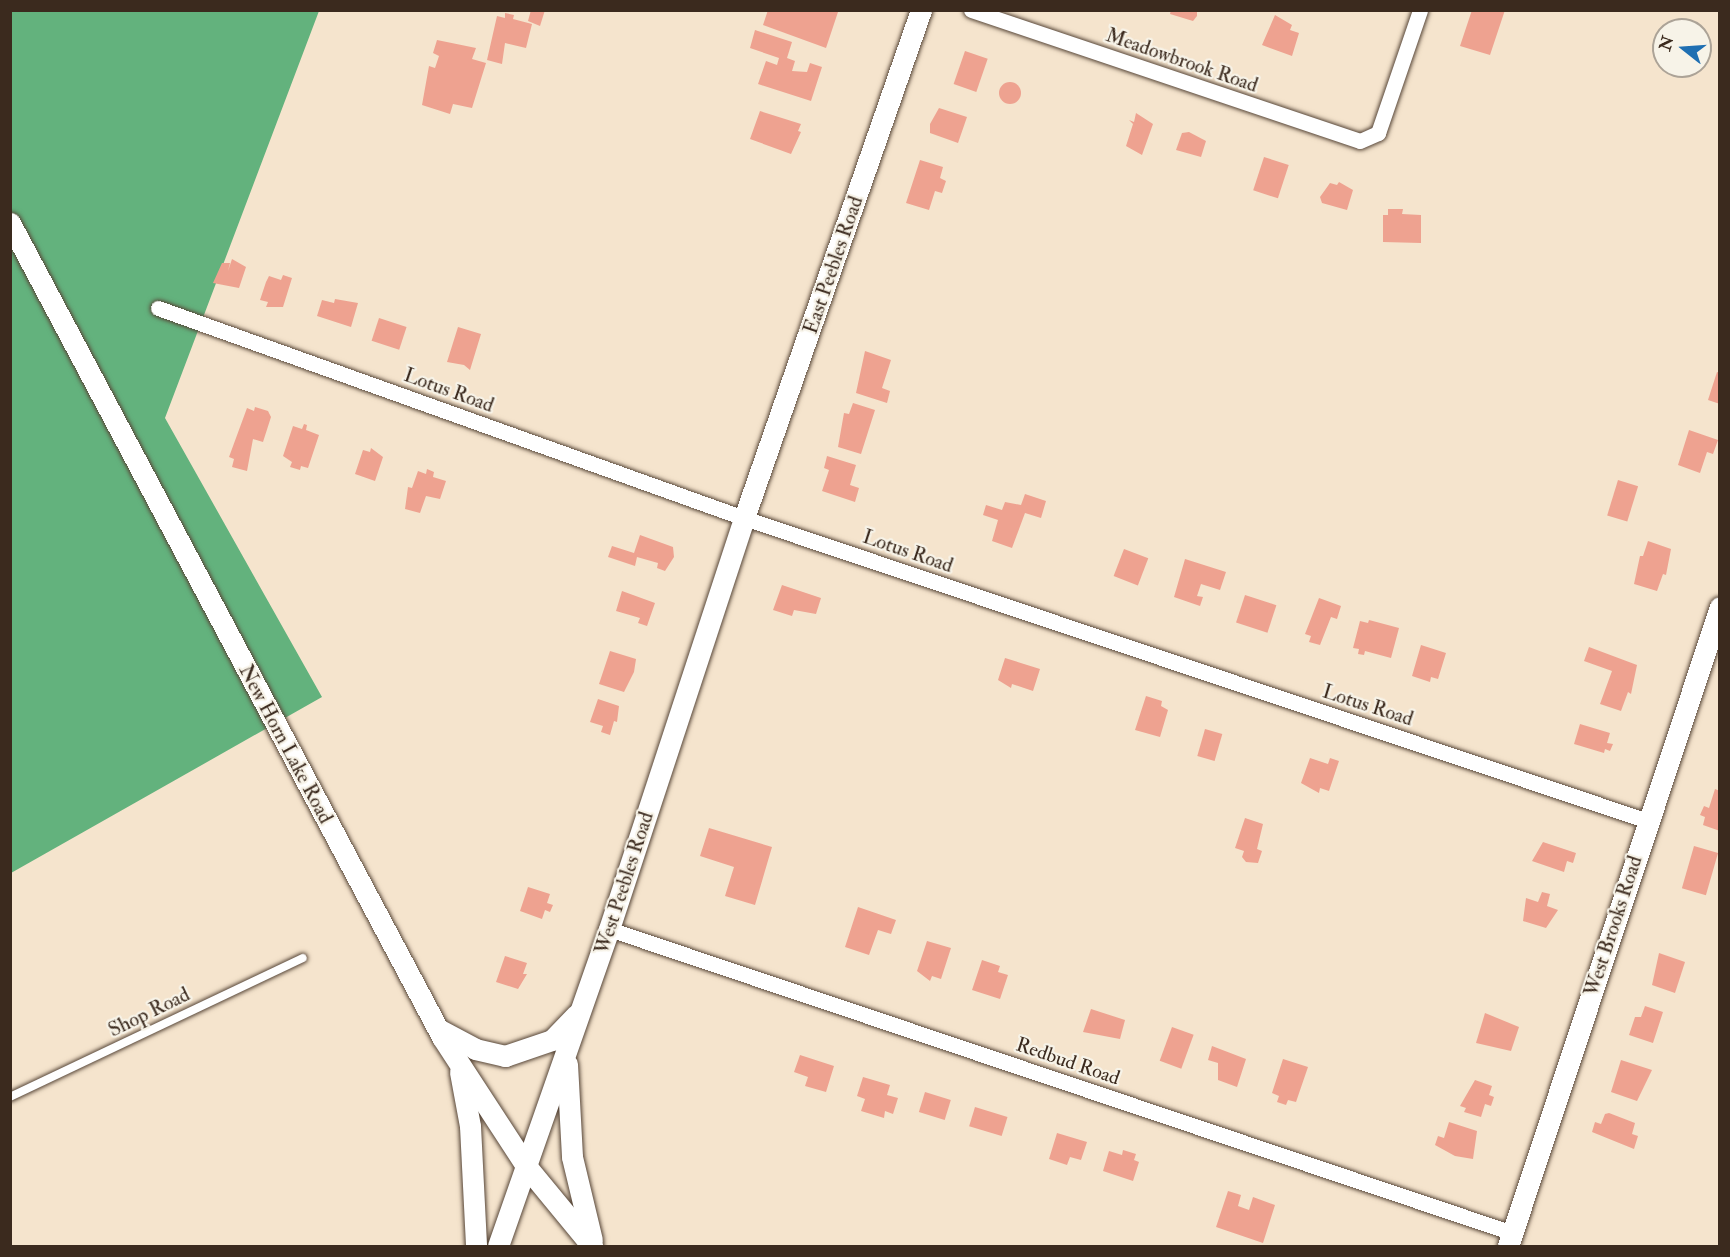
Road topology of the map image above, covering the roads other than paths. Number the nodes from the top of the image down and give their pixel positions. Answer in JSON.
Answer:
{"nodes":[{"id":1,"x":921,"y":10,"type":"edge"},
{"id":2,"x":972,"y":10,"type":"edge"},
{"id":3,"x":1419,"y":10,"type":"edge"},
{"id":4,"x":10,"y":223,"type":"edge"},
{"id":5,"x":158,"y":308,"type":"dead end"},
{"id":6,"x":744,"y":518,"type":"junction"},
{"id":7,"x":1719,"y":607,"type":"edge"},
{"id":8,"x":1648,"y":821,"type":"junction"},
{"id":9,"x":609,"y":928,"type":"junction"},
{"id":10,"x":303,"y":958,"type":"dead end"},
{"id":11,"x":580,"y":1011,"type":"junction"},
{"id":12,"x":438,"y":1030,"type":"junction"},
{"id":13,"x":567,"y":1049,"type":"junction"},
{"id":14,"x":459,"y":1062,"type":"junction"},
{"id":15,"x":10,"y":1097,"type":"edge"},
{"id":16,"x":526,"y":1166,"type":"junction"},
{"id":17,"x":1511,"y":1240,"type":"edge"},
{"id":18,"x":476,"y":1246,"type":"edge"},
{"id":19,"x":498,"y":1246,"type":"edge"},
{"id":20,"x":593,"y":1246,"type":"edge"}],
"edges":[{"from":1,"to":6,"type":"main road","name":"East Peebles Road"},
{"from":2,"to":3,"type":"street","name":"Meadowbrook Road"},
{"from":4,"to":12,"type":"main road","name":"New Horn Lake Road"},
{"from":5,"to":6,"type":"street","name":"Lotus Road"},
{"from":6,"to":8,"type":"street","name":"Lotus Road"},
{"from":6,"to":9,"type":"main road","name":"West Peebles Road"},
{"from":7,"to":8,"type":"main road","name":"West Brooks Road"},
{"from":8,"to":17,"type":"main road","name":"West Brooks Road"},
{"from":9,"to":11,"type":"main road","name":"West Peebles Road"},
{"from":9,"to":17,"type":"street","name":"Redbud Road"},
{"from":10,"to":15,"type":"lane","name":"Shop Road"},
{"from":11,"to":12,"type":"main road"},
{"from":11,"to":13,"type":"main road","name":"West Peebles Road"},
{"from":12,"to":14,"type":"main road","name":"New Horn Lake Road"},
{"from":13,"to":16,"type":"main road","name":"West Peebles Road"},
{"from":13,"to":20,"type":"main road"},
{"from":14,"to":16,"type":"main road","name":"New Horn Lake Road"},
{"from":14,"to":18,"type":"main road"},
{"from":16,"to":19,"type":"main road","name":"West Peebles Road"},
{"from":16,"to":20,"type":"main road","name":"New Horn Lake Road"}]}
